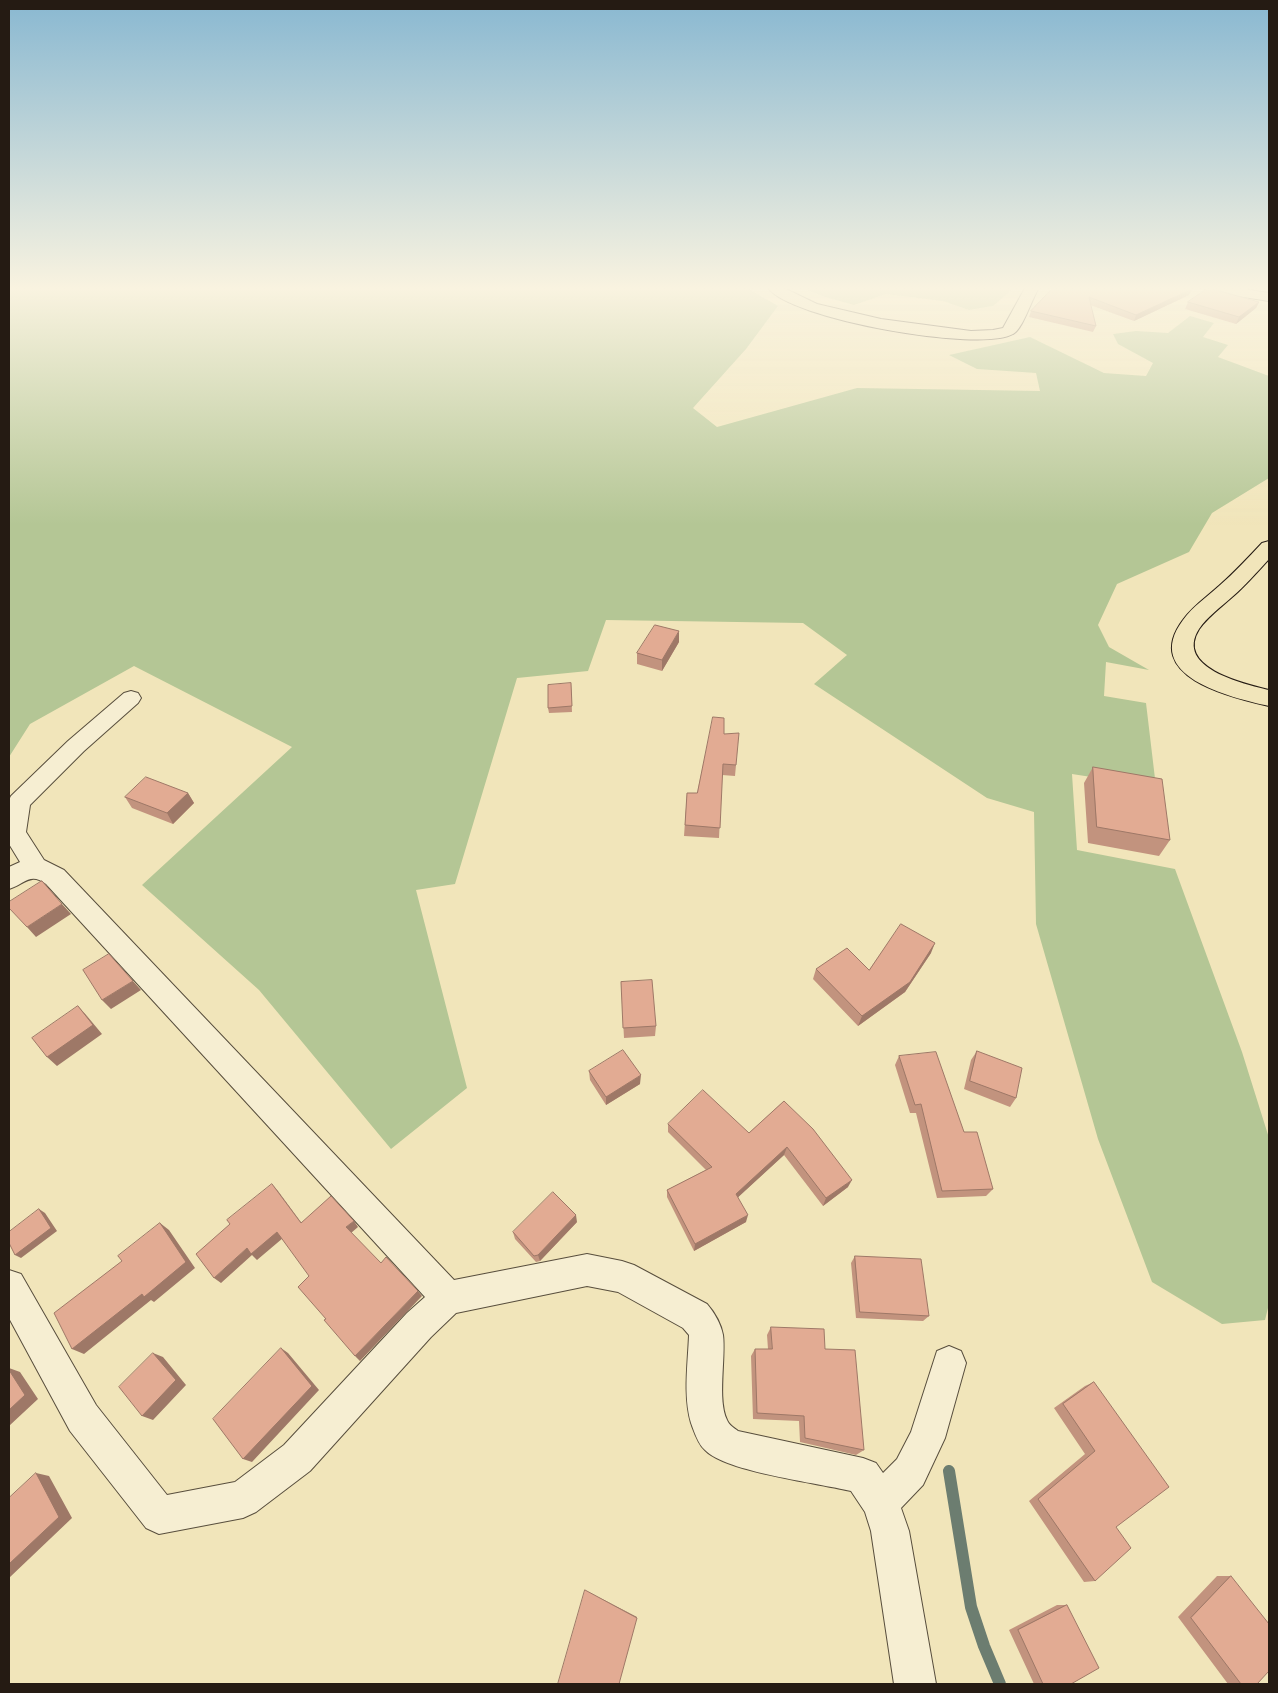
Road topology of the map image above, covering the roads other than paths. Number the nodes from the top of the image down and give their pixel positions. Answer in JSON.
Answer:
{"nodes":[{"id":1,"x":1269,"y":547,"type":"edge"},
{"id":2,"x":131,"y":698,"type":"dead end"},
{"id":3,"x":1269,"y":698,"type":"edge"},
{"id":4,"x":36,"y":868,"type":"junction"},
{"id":5,"x":9,"y":880,"type":"edge"},
{"id":6,"x":9,"y":1286,"type":"edge"},
{"id":7,"x":448,"y":1298,"type":"junction"},
{"id":8,"x":949,"y":1363,"type":"dead end"},
{"id":9,"x":880,"y":1502,"type":"junction"},
{"id":10,"x":915,"y":1684,"type":"edge"}],
"edges":[{"from":1,"to":3,"type":"main road"},
{"from":2,"to":4,"type":"street"},
{"from":4,"to":5,"type":"street"},
{"from":4,"to":7,"type":"street"},
{"from":6,"to":7,"type":"street"},
{"from":7,"to":9,"type":"street"},
{"from":8,"to":9,"type":"street"},
{"from":9,"to":10,"type":"street"}]}
